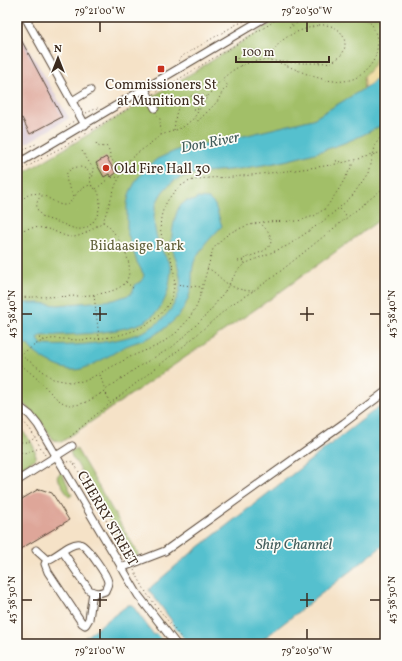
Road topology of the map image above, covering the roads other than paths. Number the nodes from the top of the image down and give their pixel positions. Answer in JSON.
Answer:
{"nodes":[{"id":1,"x":25,"y":17,"type":"edge"},
{"id":2,"x":266,"y":17,"type":"edge"},
{"id":3,"x":145,"y":89,"type":"junction"},
{"id":4,"x":90,"y":90,"type":"dead end"},
{"id":5,"x":72,"y":101,"type":"junction"},
{"id":6,"x":155,"y":108,"type":"road end"},
{"id":7,"x":85,"y":125,"type":"junction"},
{"id":8,"x":17,"y":164,"type":"edge"},
{"id":9,"x":385,"y":392,"type":"edge"},
{"id":10,"x":17,"y":405,"type":"edge"},
{"id":11,"x":72,"y":446,"type":"dead end"},
{"id":12,"x":57,"y":455,"type":"junction"},
{"id":13,"x":17,"y":480,"type":"edge"},
{"id":14,"x":36,"y":550,"type":"dead end"},
{"id":15,"x":63,"y":552,"type":"junction"},
{"id":16,"x":47,"y":560,"type":"junction"},
{"id":17,"x":121,"y":568,"type":"junction"},
{"id":18,"x":93,"y":592,"type":"junction"},
{"id":19,"x":176,"y":644,"type":"edge"}],
"edges":[{"from":1,"to":5,"type":"street"},
{"from":2,"to":3,"type":"street"},
{"from":3,"to":6,"type":"street"},
{"from":3,"to":7,"type":"street"},
{"from":4,"to":5,"type":"street"},
{"from":5,"to":7,"type":"street"},
{"from":7,"to":8,"type":"street"},
{"from":9,"to":17,"type":"street"},
{"from":10,"to":12,"type":"street","name":"CHERRY STREET"},
{"from":11,"to":12,"type":"street"},
{"from":12,"to":13,"type":"street"},
{"from":12,"to":17,"type":"street","name":"CHERRY STREET"},
{"from":14,"to":16,"type":"street"},
{"from":15,"to":16,"type":"street"},
{"from":15,"to":18,"type":"street"},
{"from":15,"to":18,"type":"street"},
{"from":16,"to":18,"type":"street"},
{"from":17,"to":19,"type":"street","name":"CHERRY STREET"}]}
